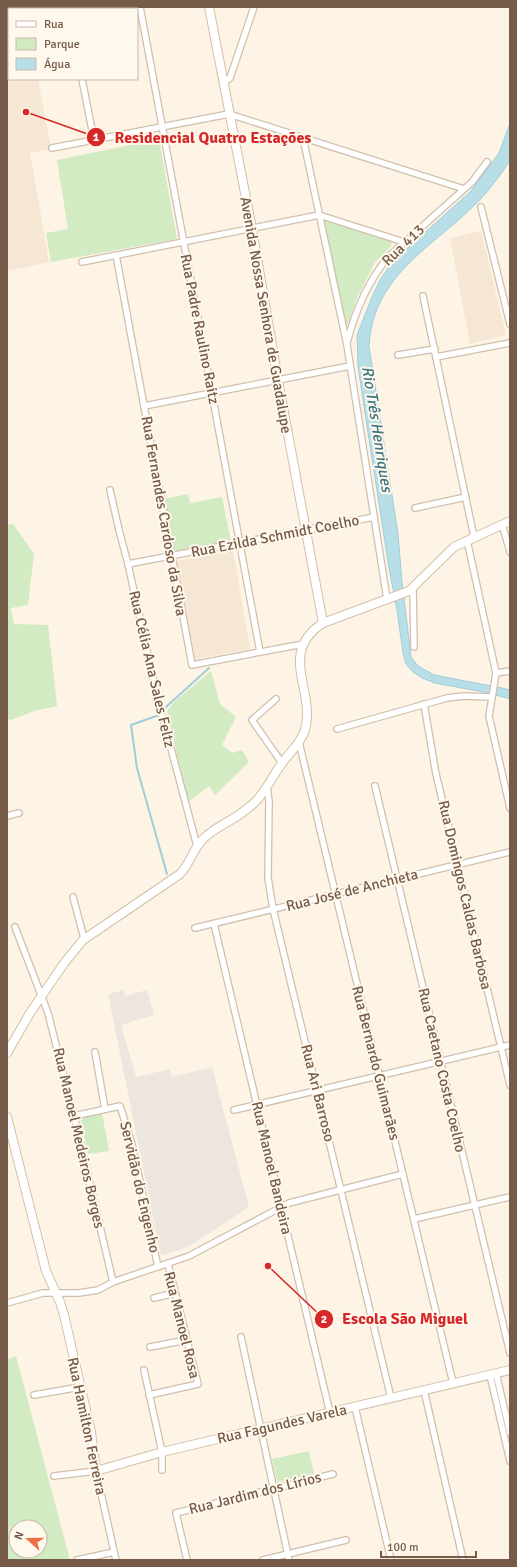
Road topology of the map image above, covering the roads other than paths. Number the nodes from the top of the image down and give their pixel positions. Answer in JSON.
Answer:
{"nodes":[{"id":1,"x":140,"y":7,"type":"edge"},
{"id":2,"x":209,"y":7,"type":"edge"},
{"id":3,"x":254,"y":7,"type":"edge"},
{"id":4,"x":82,"y":80,"type":"edge"},
{"id":5,"x":223,"y":83,"type":"junction"},
{"id":6,"x":229,"y":114,"type":"junction"},
{"id":7,"x":162,"y":127,"type":"junction"},
{"id":8,"x":303,"y":138,"type":"junction"},
{"id":9,"x":94,"y":140,"type":"junction"},
{"id":10,"x":52,"y":148,"type":"dead end"},
{"id":11,"x":486,"y":162,"type":"dead end"},
{"id":12,"x":464,"y":189,"type":"junction"},
{"id":13,"x":481,"y":208,"type":"dead end"},
{"id":14,"x":319,"y":216,"type":"junction"},
{"id":15,"x":252,"y":228,"type":"junction"},
{"id":16,"x":184,"y":242,"type":"junction"},
{"id":17,"x":404,"y":242,"type":"junction"},
{"id":18,"x":116,"y":255,"type":"junction"},
{"id":19,"x":82,"y":262,"type":"dead end"},
{"id":20,"x":423,"y":296,"type":"dead end"},
{"id":21,"x":510,"y":324,"type":"edge"},
{"id":22,"x":510,"y":343,"type":"edge"},
{"id":23,"x":347,"y":345,"type":"junction"},
{"id":24,"x":434,"y":349,"type":"junction"},
{"id":25,"x":398,"y":355,"type":"dead end"},
{"id":26,"x":436,"y":357,"type":"junction"},
{"id":27,"x":350,"y":366,"type":"junction"},
{"id":28,"x":278,"y":380,"type":"junction"},
{"id":29,"x":212,"y":393,"type":"junction"},
{"id":30,"x":144,"y":406,"type":"junction"},
{"id":31,"x":110,"y":490,"type":"dead end"},
{"id":32,"x":466,"y":498,"type":"junction"},
{"id":33,"x":415,"y":508,"type":"dead end"},
{"id":34,"x":374,"y":517,"type":"junction"},
{"id":35,"x":506,"y":523,"type":"edge"},
{"id":36,"x":305,"y":530,"type":"junction"},
{"id":37,"x":471,"y":538,"type":"junction"},
{"id":38,"x":240,"y":542,"type":"junction"},
{"id":39,"x":510,"y":552,"type":"edge"},
{"id":40,"x":172,"y":556,"type":"junction"},
{"id":41,"x":128,"y":564,"type":"junction"},
{"id":42,"x":409,"y":590,"type":"junction"},
{"id":43,"x":389,"y":598,"type":"junction"},
{"id":44,"x":323,"y":623,"type":"junction"},
{"id":45,"x":303,"y":644,"type":"junction"},
{"id":46,"x":414,"y":647,"type":"dead end"},
{"id":47,"x":260,"y":652,"type":"junction"},
{"id":48,"x":510,"y":671,"type":"edge"},
{"id":49,"x":496,"y":673,"type":"junction"},
{"id":50,"x":492,"y":696,"type":"junction"},
{"id":51,"x":276,"y":699,"type":"dead end"},
{"id":52,"x":424,"y":704,"type":"junction"},
{"id":53,"x":337,"y":729,"type":"dead end"},
{"id":54,"x":299,"y":742,"type":"junction"},
{"id":55,"x":282,"y":763,"type":"junction"},
{"id":56,"x":267,"y":786,"type":"junction"},
{"id":57,"x":375,"y":786,"type":"dead end"},
{"id":58,"x":510,"y":808,"type":"edge"},
{"id":59,"x":19,"y":814,"type":"dead end"},
{"id":60,"x":7,"y":816,"type":"edge"},
{"id":61,"x":197,"y":846,"type":"junction"},
{"id":62,"x":510,"y":852,"type":"edge"},
{"id":63,"x":458,"y":865,"type":"junction"},
{"id":64,"x":397,"y":880,"type":"junction"},
{"id":65,"x":336,"y":894,"type":"junction"},
{"id":66,"x":73,"y":897,"type":"dead end"},
{"id":67,"x":273,"y":909,"type":"junction"},
{"id":68,"x":214,"y":924,"type":"junction"},
{"id":69,"x":15,"y":927,"type":"dead end"},
{"id":70,"x":195,"y":928,"type":"dead end"},
{"id":71,"x":84,"y":938,"type":"junction"},
{"id":72,"x":42,"y":995,"type":"junction"},
{"id":73,"x":510,"y":1044,"type":"edge"},
{"id":74,"x":501,"y":1047,"type":"junction"},
{"id":75,"x":95,"y":1052,"type":"dead end"},
{"id":76,"x":7,"y":1053,"type":"edge"},
{"id":77,"x":440,"y":1061,"type":"junction"},
{"id":78,"x":380,"y":1076,"type":"junction"},
{"id":79,"x":510,"y":1085,"type":"edge"},
{"id":80,"x":318,"y":1090,"type":"junction"},
{"id":81,"x":257,"y":1105,"type":"junction"},
{"id":82,"x":105,"y":1109,"type":"junction"},
{"id":83,"x":234,"y":1110,"type":"dead end"},
{"id":84,"x":74,"y":1116,"type":"junction"},
{"id":85,"x":7,"y":1117,"type":"edge"},
{"id":86,"x":403,"y":1174,"type":"junction"},
{"id":87,"x":341,"y":1190,"type":"junction"},
{"id":88,"x":510,"y":1197,"type":"edge"},
{"id":89,"x":475,"y":1205,"type":"junction"},
{"id":90,"x":281,"y":1206,"type":"junction"},
{"id":91,"x":414,"y":1219,"type":"junction"},
{"id":92,"x":168,"y":1264,"type":"junction"},
{"id":93,"x":158,"y":1267,"type":"junction"},
{"id":94,"x":113,"y":1282,"type":"junction"},
{"id":95,"x":55,"y":1292,"type":"junction"},
{"id":96,"x":175,"y":1293,"type":"junction"},
{"id":97,"x":154,"y":1298,"type":"dead end"},
{"id":98,"x":7,"y":1303,"type":"edge"},
{"id":99,"x":241,"y":1337,"type":"dead end"},
{"id":100,"x":187,"y":1340,"type":"junction"},
{"id":101,"x":150,"y":1347,"type":"dead end"},
{"id":102,"x":510,"y":1353,"type":"edge"},
{"id":103,"x":144,"y":1370,"type":"dead end"},
{"id":104,"x":510,"y":1370,"type":"edge"},
{"id":105,"x":493,"y":1374,"type":"junction"},
{"id":106,"x":454,"y":1383,"type":"junction"},
{"id":107,"x":80,"y":1387,"type":"junction"},
{"id":108,"x":424,"y":1390,"type":"junction"},
{"id":109,"x":34,"y":1395,"type":"dead end"},
{"id":110,"x":149,"y":1395,"type":"junction"},
{"id":111,"x":392,"y":1398,"type":"junction"},
{"id":112,"x":355,"y":1407,"type":"junction"},
{"id":113,"x":330,"y":1412,"type":"junction"},
{"id":114,"x":261,"y":1429,"type":"junction"},
{"id":115,"x":508,"y":1434,"type":"edge"},
{"id":116,"x":162,"y":1452,"type":"junction"},
{"id":117,"x":510,"y":1461,"type":"edge"},
{"id":118,"x":162,"y":1470,"type":"dead end"},
{"id":119,"x":96,"y":1471,"type":"junction"},
{"id":120,"x":333,"y":1474,"type":"dead end"},
{"id":121,"x":54,"y":1476,"type":"dead end"},
{"id":122,"x":274,"y":1488,"type":"junction"},
{"id":123,"x":346,"y":1540,"type":"dead end"},
{"id":124,"x":114,"y":1552,"type":"junction"},
{"id":125,"x":289,"y":1557,"type":"edge"},
{"id":126,"x":77,"y":1560,"type":"edge"},
{"id":127,"x":116,"y":1560,"type":"edge"},
{"id":128,"x":187,"y":1560,"type":"edge"},
{"id":129,"x":263,"y":1560,"type":"edge"},
{"id":130,"x":391,"y":1560,"type":"edge"},
{"id":131,"x":463,"y":1560,"type":"edge"}],
"edges":[{"from":1,"to":7,"type":"street","name":"Rua Padre Raulino Raitz"},
{"from":2,"to":5,"type":"street","name":"Avenida Nossa Senhora de Guadalupe"},
{"from":3,"to":5,"type":"street"},
{"from":4,"to":9,"type":"street"},
{"from":5,"to":6,"type":"street","name":"Avenida Nossa Senhora de Guadalupe"},
{"from":6,"to":7,"type":"street"},
{"from":6,"to":8,"type":"street"},
{"from":6,"to":15,"type":"street","name":"Avenida Nossa Senhora de Guadalupe"},
{"from":7,"to":9,"type":"street"},
{"from":7,"to":16,"type":"street","name":"Rua Padre Raulino Raitz"},
{"from":8,"to":12,"type":"street"},
{"from":8,"to":14,"type":"street"},
{"from":9,"to":10,"type":"street"},
{"from":11,"to":12,"type":"street","name":"Rua 413"},
{"from":12,"to":17,"type":"street","name":"Rua 413"},
{"from":13,"to":21,"type":"street"},
{"from":14,"to":15,"type":"street"},
{"from":14,"to":17,"type":"street"},
{"from":14,"to":23,"type":"street"},
{"from":15,"to":16,"type":"street"},
{"from":15,"to":28,"type":"street","name":"Avenida Nossa Senhora de Guadalupe"},
{"from":16,"to":18,"type":"street"},
{"from":16,"to":29,"type":"street","name":"Rua Padre Raulino Raitz"},
{"from":17,"to":23,"type":"street","name":"Rua 413"},
{"from":18,"to":19,"type":"street"},
{"from":18,"to":30,"type":"street","name":"Rua Fernandes Cardoso da Silva"},
{"from":20,"to":24,"type":"street"},
{"from":22,"to":26,"type":"street"},
{"from":23,"to":27,"type":"street"},
{"from":24,"to":25,"type":"street"},
{"from":24,"to":26,"type":"street"},
{"from":26,"to":32,"type":"street"},
{"from":27,"to":28,"type":"street"},
{"from":27,"to":34,"type":"street"},
{"from":28,"to":29,"type":"street"},
{"from":28,"to":36,"type":"street","name":"Avenida Nossa Senhora de Guadalupe"},
{"from":29,"to":30,"type":"street"},
{"from":29,"to":38,"type":"street","name":"Rua Padre Raulino Raitz"},
{"from":30,"to":40,"type":"street","name":"Rua Fernandes Cardoso da Silva"},
{"from":31,"to":41,"type":"street","name":"Rua Célia Ana Sales Feltz"},
{"from":32,"to":33,"type":"street"},
{"from":32,"to":37,"type":"street"},
{"from":34,"to":36,"type":"street","name":"Rua Ezilda Schmidt Coelho"},
{"from":34,"to":43,"type":"street"},
{"from":35,"to":37,"type":"street"},
{"from":35,"to":39,"type":"street"},
{"from":36,"to":38,"type":"street","name":"Rua Ezilda Schmidt Coelho"},
{"from":36,"to":44,"type":"street","name":"Avenida Nossa Senhora de Guadalupe"},
{"from":37,"to":42,"type":"street"},
{"from":37,"to":49,"type":"street"},
{"from":38,"to":40,"type":"street","name":"Rua Ezilda Schmidt Coelho"},
{"from":38,"to":47,"type":"street","name":"Rua Padre Raulino Raitz"},
{"from":40,"to":41,"type":"street","name":"Rua Ezilda Schmidt Coelho"},
{"from":40,"to":47,"type":"street","name":"Rua Fernandes Cardoso da Silva"},
{"from":41,"to":61,"type":"street","name":"Rua Célia Ana Sales Feltz"},
{"from":42,"to":43,"type":"street"},
{"from":42,"to":46,"type":"street"},
{"from":43,"to":44,"type":"street"},
{"from":44,"to":45,"type":"street"},
{"from":45,"to":47,"type":"street","name":"Rua Fernandes Cardoso da Silva"},
{"from":45,"to":54,"type":"street"},
{"from":48,"to":49,"type":"street"},
{"from":49,"to":50,"type":"street"},
{"from":50,"to":52,"type":"street"},
{"from":50,"to":58,"type":"street"},
{"from":51,"to":55,"type":"street"},
{"from":52,"to":53,"type":"street"},
{"from":52,"to":63,"type":"street","name":"Rua Domingos Caldas Barbosa"},
{"from":54,"to":55,"type":"street"},
{"from":54,"to":65,"type":"street","name":"Rua Bernardo Guimarães"},
{"from":55,"to":56,"type":"street"},
{"from":56,"to":61,"type":"street"},
{"from":56,"to":67,"type":"street","name":"Rua Ari Barroso"},
{"from":57,"to":64,"type":"street","name":"Rua Caetano Costa Coelho"},
{"from":59,"to":60,"type":"street"},
{"from":61,"to":71,"type":"street"},
{"from":62,"to":63,"type":"street","name":"Rua José de Anchieta"},
{"from":63,"to":64,"type":"street","name":"Rua José de Anchieta"},
{"from":63,"to":74,"type":"street","name":"Rua Domingos Caldas Barbosa"},
{"from":64,"to":65,"type":"street","name":"Rua José de Anchieta"},
{"from":64,"to":77,"type":"street","name":"Rua Caetano Costa Coelho"},
{"from":65,"to":67,"type":"street","name":"Rua José de Anchieta"},
{"from":65,"to":78,"type":"street","name":"Rua Bernardo Guimarães"},
{"from":66,"to":71,"type":"street"},
{"from":67,"to":68,"type":"street","name":"Rua José de Anchieta"},
{"from":67,"to":80,"type":"street","name":"Rua Ari Barroso"},
{"from":68,"to":70,"type":"street","name":"Rua José de Anchieta"},
{"from":68,"to":81,"type":"street","name":"Rua Manoel Bandeira"},
{"from":69,"to":72,"type":"street","name":"Rua Manoel Medeiros Borges"},
{"from":71,"to":72,"type":"street"},
{"from":72,"to":76,"type":"street"},
{"from":72,"to":84,"type":"street","name":"Rua Manoel Medeiros Borges"},
{"from":73,"to":74,"type":"street"},
{"from":74,"to":77,"type":"street"},
{"from":74,"to":79,"type":"street","name":"Rua Domingos Caldas Barbosa"},
{"from":75,"to":82,"type":"street"},
{"from":77,"to":78,"type":"street"},
{"from":77,"to":89,"type":"street","name":"Rua Caetano Costa Coelho"},
{"from":78,"to":80,"type":"street"},
{"from":78,"to":86,"type":"street","name":"Rua Bernardo Guimarães"},
{"from":80,"to":81,"type":"street"},
{"from":80,"to":87,"type":"street","name":"Rua Ari Barroso"},
{"from":81,"to":83,"type":"street"},
{"from":81,"to":90,"type":"street","name":"Rua Manoel Bandeira"},
{"from":82,"to":84,"type":"street"},
{"from":82,"to":93,"type":"street","name":"Servidão do Engenho"},
{"from":84,"to":94,"type":"street","name":"Rua Manoel Medeiros Borges"},
{"from":85,"to":95,"type":"street","name":"Rua Hamilton Ferreira"},
{"from":86,"to":87,"type":"street"},
{"from":86,"to":91,"type":"street","name":"Rua Bernardo Guimarães"},
{"from":87,"to":90,"type":"street"},
{"from":87,"to":111,"type":"street","name":"Rua Ari Barroso"},
{"from":88,"to":89,"type":"street"},
{"from":89,"to":91,"type":"street"},
{"from":89,"to":102,"type":"street","name":"Rua Caetano Costa Coelho"},
{"from":90,"to":92,"type":"street"},
{"from":90,"to":113,"type":"street","name":"Rua Manoel Bandeira"},
{"from":91,"to":106,"type":"street","name":"Rua Bernardo Guimarães"},
{"from":92,"to":93,"type":"street"},
{"from":92,"to":96,"type":"street","name":"Rua Manoel Rosa"},
{"from":93,"to":94,"type":"street"},
{"from":94,"to":95,"type":"street"},
{"from":95,"to":98,"type":"street"},
{"from":95,"to":107,"type":"street","name":"Rua Hamilton Ferreira"},
{"from":96,"to":97,"type":"street"},
{"from":96,"to":100,"type":"street","name":"Rua Manoel Rosa"},
{"from":99,"to":114,"type":"street"},
{"from":100,"to":101,"type":"street"},
{"from":100,"to":110,"type":"street","name":"Rua Manoel Rosa"},
{"from":103,"to":110,"type":"street"},
{"from":104,"to":105,"type":"street","name":"Rua Fagundes Varela"},
{"from":105,"to":106,"type":"street","name":"Rua Fagundes Varela"},
{"from":105,"to":115,"type":"street"},
{"from":106,"to":108,"type":"street","name":"Rua Fagundes Varela"},
{"from":107,"to":109,"type":"street"},
{"from":107,"to":119,"type":"street","name":"Rua Hamilton Ferreira"},
{"from":108,"to":111,"type":"street","name":"Rua Fagundes Varela"},
{"from":108,"to":131,"type":"street"},
{"from":110,"to":116,"type":"street"},
{"from":111,"to":112,"type":"street","name":"Rua Fagundes Varela"},
{"from":112,"to":113,"type":"street","name":"Rua Fagundes Varela"},
{"from":112,"to":130,"type":"street"},
{"from":113,"to":114,"type":"street","name":"Rua Fagundes Varela"},
{"from":114,"to":116,"type":"street","name":"Rua Fagundes Varela"},
{"from":114,"to":122,"type":"street"},
{"from":115,"to":117,"type":"street"},
{"from":116,"to":118,"type":"street"},
{"from":116,"to":119,"type":"street","name":"Rua Fagundes Varela"},
{"from":119,"to":121,"type":"street","name":"Rua Fagundes Varela"},
{"from":119,"to":124,"type":"street","name":"Rua Hamilton Ferreira"},
{"from":120,"to":122,"type":"street","name":"Rua Jardim dos Lírios"},
{"from":122,"to":125,"type":"street"},
{"from":122,"to":128,"type":"street","name":"Rua Jardim dos Lírios"},
{"from":123,"to":125,"type":"street"},
{"from":124,"to":126,"type":"street"},
{"from":124,"to":127,"type":"street","name":"Rua Hamilton Ferreira"},
{"from":125,"to":129,"type":"street"}]}
